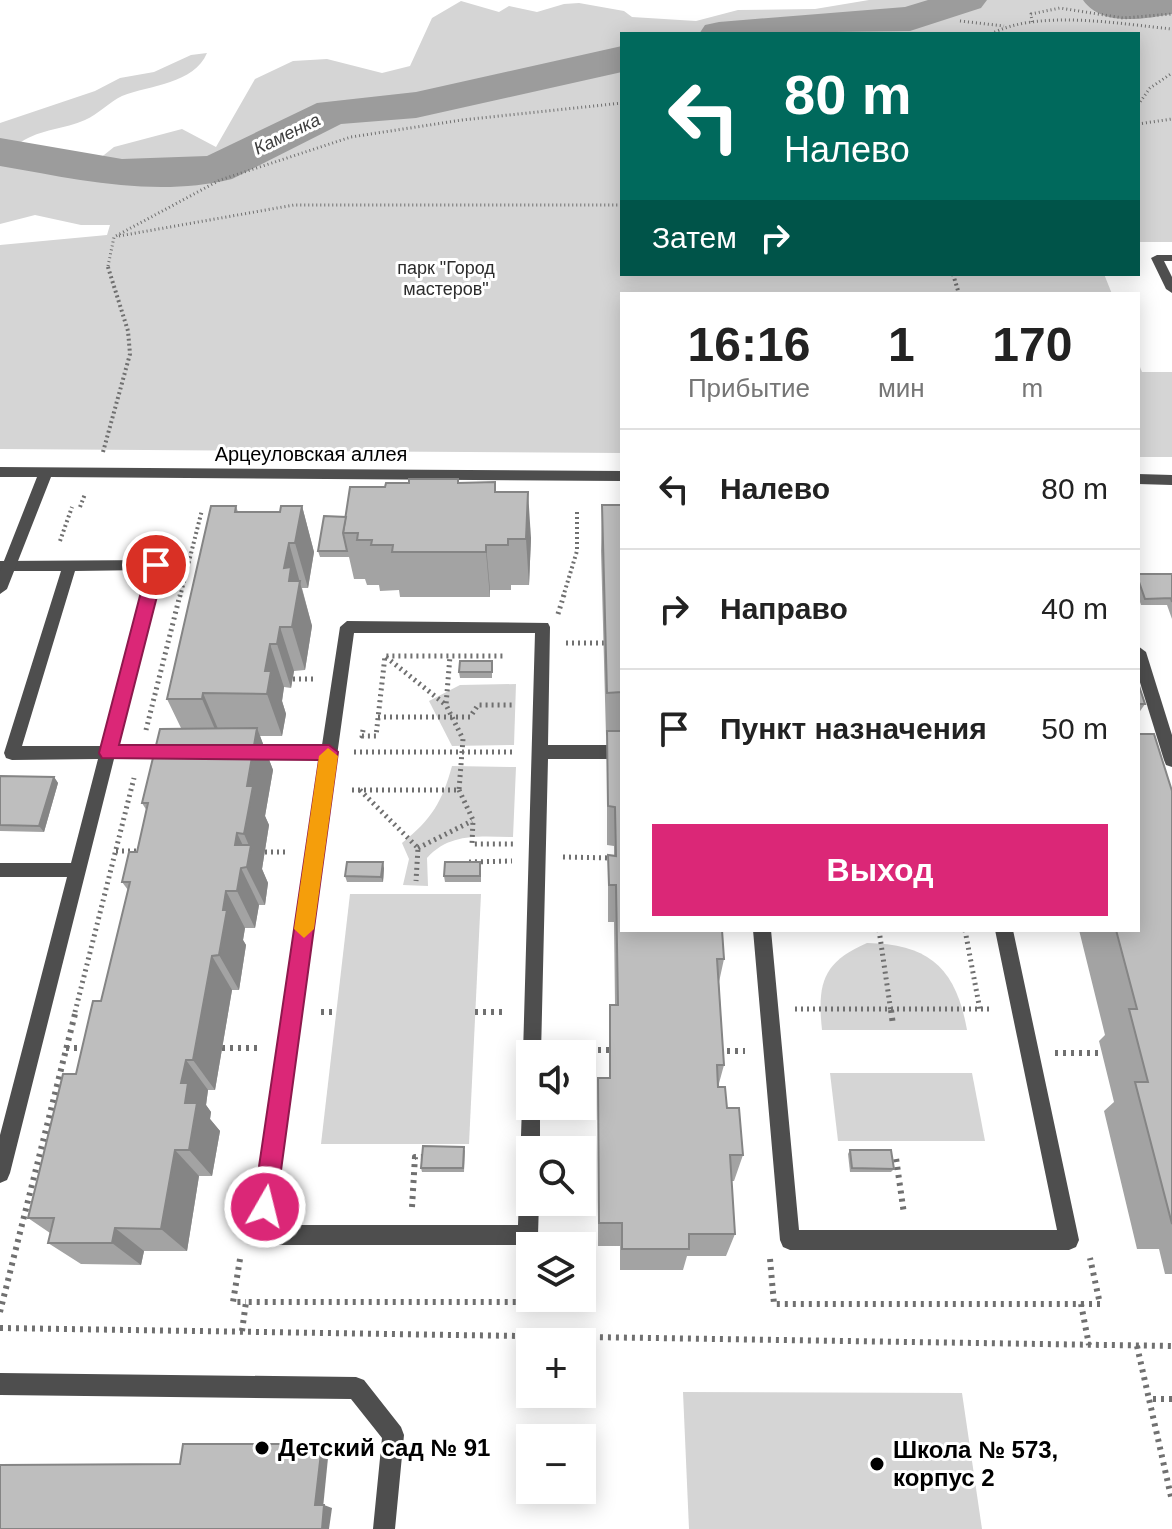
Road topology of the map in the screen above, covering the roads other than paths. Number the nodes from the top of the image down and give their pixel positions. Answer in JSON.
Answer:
{"nodes":[{"id":1,"x":1172,"y":258,"type":"edge"},
{"id":2,"x":1172,"y":289,"type":"edge"},
{"id":3,"x":0,"y":472,"type":"edge"},
{"id":4,"x":46,"y":472,"type":"junction"},
{"id":5,"x":620,"y":476,"type":"edge"},
{"id":6,"x":1140,"y":479,"type":"edge"},
{"id":7,"x":1172,"y":480,"type":"edge"},
{"id":8,"x":70,"y":565,"type":"junction"},
{"id":9,"x":4,"y":566,"type":"edge"},
{"id":10,"x":0,"y":589,"type":"edge"},
{"id":11,"x":1140,"y":660,"type":"edge"},
{"id":12,"x":184,"y":752,"type":"edge"},
{"id":13,"x":228,"y":752,"type":"edge"},
{"id":14,"x":329,"y":752,"type":"junction"},
{"id":15,"x":540,"y":752,"type":"junction"},
{"id":16,"x":620,"y":752,"type":"edge"},
{"id":17,"x":108,"y":753,"type":"junction"},
{"id":18,"x":1165,"y":755,"type":"edge"},
{"id":19,"x":0,"y":870,"type":"edge"},
{"id":20,"x":78,"y":870,"type":"junction"},
{"id":21,"x":762,"y":932,"type":"edge"},
{"id":22,"x":1004,"y":932,"type":"edge"},
{"id":23,"x":532,"y":1040,"type":"edge"},
{"id":24,"x":0,"y":1173,"type":"edge"},
{"id":25,"x":528,"y":1216,"type":"edge"},
{"id":26,"x":0,"y":1384,"type":"edge"},
{"id":27,"x":384,"y":1529,"type":"edge"}],
"edges":[{"from":1,"to":2,"type":"street"},
{"from":3,"to":4,"type":"street","name":"Арцеуловская аллея"},
{"from":4,"to":5,"type":"street","name":"Арцеуловская аллея"},
{"from":4,"to":9,"type":"street"},
{"from":6,"to":7,"type":"street"},
{"from":8,"to":9,"type":"street"},
{"from":8,"to":17,"type":"street"},
{"from":8,"to":17,"type":"street"},
{"from":9,"to":10,"type":"street"},
{"from":11,"to":18,"type":"street"},
{"from":12,"to":17,"type":"street"},
{"from":13,"to":14,"type":"street"},
{"from":14,"to":15,"type":"street"},
{"from":14,"to":25,"type":"street"},
{"from":15,"to":16,"type":"street"},
{"from":15,"to":23,"type":"street"},
{"from":17,"to":20,"type":"street"},
{"from":19,"to":20,"type":"street"},
{"from":20,"to":24,"type":"street"},
{"from":21,"to":22,"type":"street"},
{"from":26,"to":27,"type":"street"}]}
